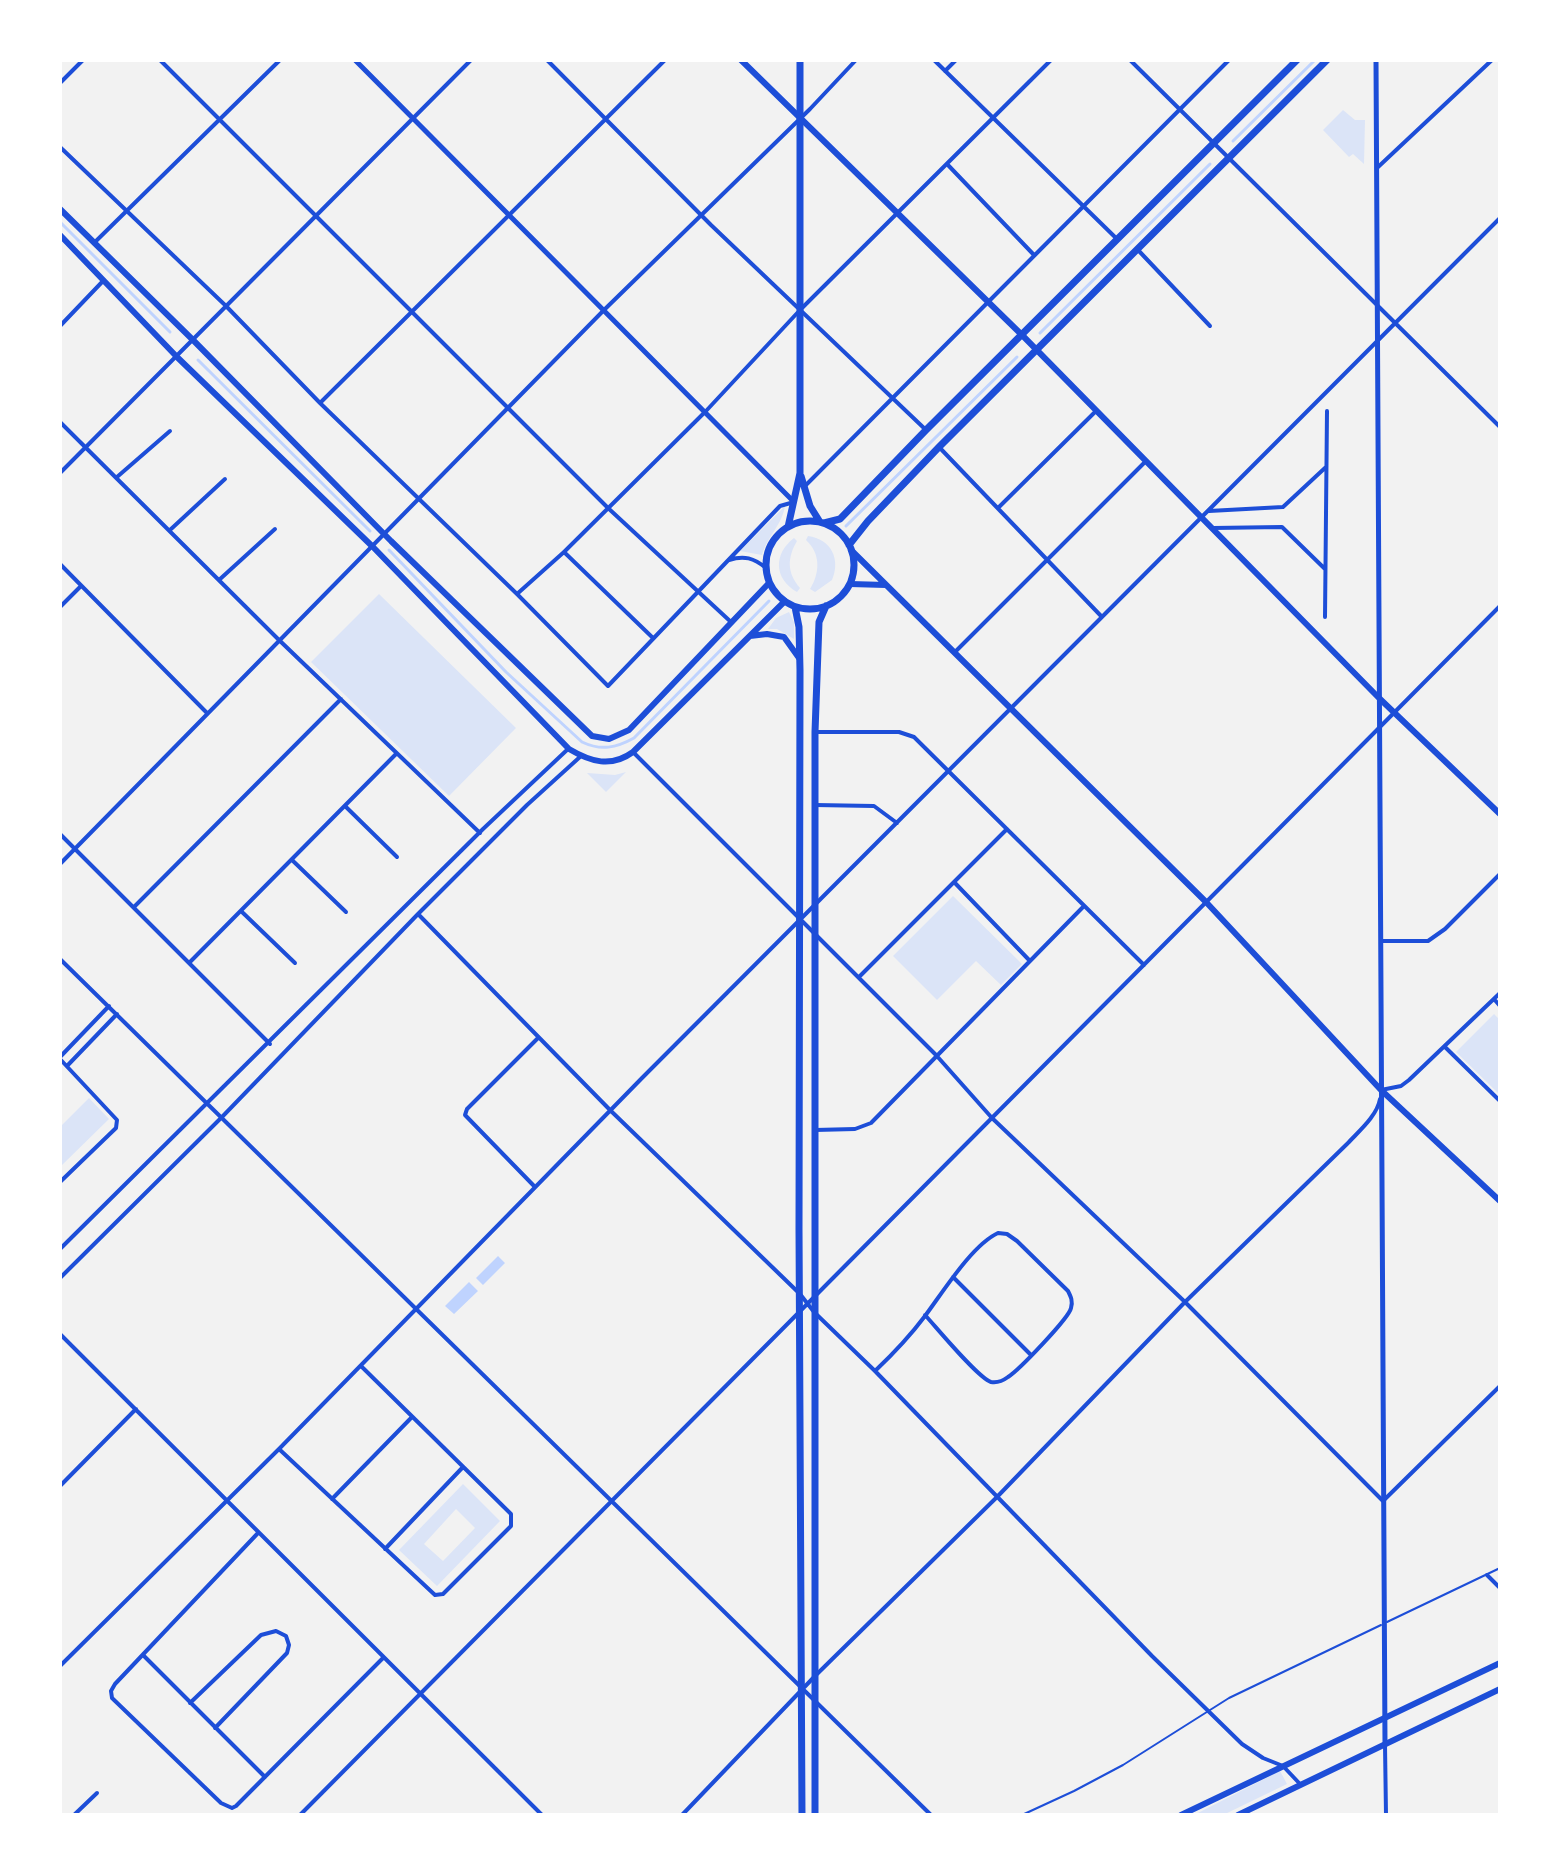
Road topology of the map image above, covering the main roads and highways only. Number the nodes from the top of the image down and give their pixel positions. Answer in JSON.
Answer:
{"nodes":[{"id":1,"x":741,"y":60,"type":"edge"},
{"id":2,"x":800,"y":60,"type":"edge"},
{"id":3,"x":1297,"y":60,"type":"edge"},
{"id":4,"x":1327,"y":60,"type":"edge"},
{"id":5,"x":800,"y":120,"type":"junction"},
{"id":6,"x":60,"y":209,"type":"edge"},
{"id":7,"x":60,"y":235,"type":"edge"},
{"id":8,"x":1023,"y":336,"type":"junction"},
{"id":9,"x":1037,"y":350,"type":"junction"},
{"id":10,"x":800,"y":473,"type":"junction"},
{"id":11,"x":822,"y":523,"type":"junction"},
{"id":12,"x":788,"y":527,"type":"junction"},
{"id":13,"x":850,"y":548,"type":"junction"},
{"id":14,"x":769,"y":583,"type":"junction"},
{"id":15,"x":850,"y":584,"type":"junction"},
{"id":16,"x":888,"y":585,"type":"junction"},
{"id":17,"x":785,"y":601,"type":"junction"},
{"id":18,"x":826,"y":606,"type":"junction"},
{"id":19,"x":795,"y":607,"type":"junction"},
{"id":20,"x":750,"y":636,"type":"junction"},
{"id":21,"x":800,"y":659,"type":"junction"},
{"id":22,"x":1500,"y":814,"type":"edge"},
{"id":23,"x":1500,"y":1201,"type":"edge"},
{"id":24,"x":1500,"y":1663,"type":"edge"},
{"id":25,"x":1500,"y":1689,"type":"edge"},
{"id":26,"x":802,"y":1815,"type":"edge"},
{"id":27,"x":815,"y":1815,"type":"edge"},
{"id":28,"x":1181,"y":1815,"type":"edge"},
{"id":29,"x":1238,"y":1815,"type":"edge"}],
"edges":[{"from":1,"to":5,"type":"main road"},
{"from":2,"to":5,"type":"main road"},
{"from":3,"to":8,"type":"main road"},
{"from":4,"to":9,"type":"main road"},
{"from":5,"to":8,"type":"main road"},
{"from":5,"to":10,"type":"main road"},
{"from":6,"to":14,"type":"main road"},
{"from":7,"to":20,"type":"main road"},
{"from":8,"to":9,"type":"main road"},
{"from":8,"to":11,"type":"main road"},
{"from":9,"to":13,"type":"main road"},
{"from":9,"to":22,"type":"main road"},
{"from":10,"to":11,"type":"main road"},
{"from":10,"to":12,"type":"main road"},
{"from":11,"to":12,"type":"main road"},
{"from":11,"to":13,"type":"main road"},
{"from":12,"to":14,"type":"main road"},
{"from":13,"to":15,"type":"main road"},
{"from":13,"to":16,"type":"main road"},
{"from":14,"to":17,"type":"main road"},
{"from":15,"to":16,"type":"main road"},
{"from":15,"to":18,"type":"main road"},
{"from":16,"to":23,"type":"main road"},
{"from":17,"to":19,"type":"main road"},
{"from":17,"to":20,"type":"main road"},
{"from":18,"to":19,"type":"main road"},
{"from":18,"to":27,"type":"main road"},
{"from":19,"to":21,"type":"main road"},
{"from":20,"to":21,"type":"main road"},
{"from":21,"to":26,"type":"main road"},
{"from":24,"to":28,"type":"main road"},
{"from":25,"to":29,"type":"main road"}]}
